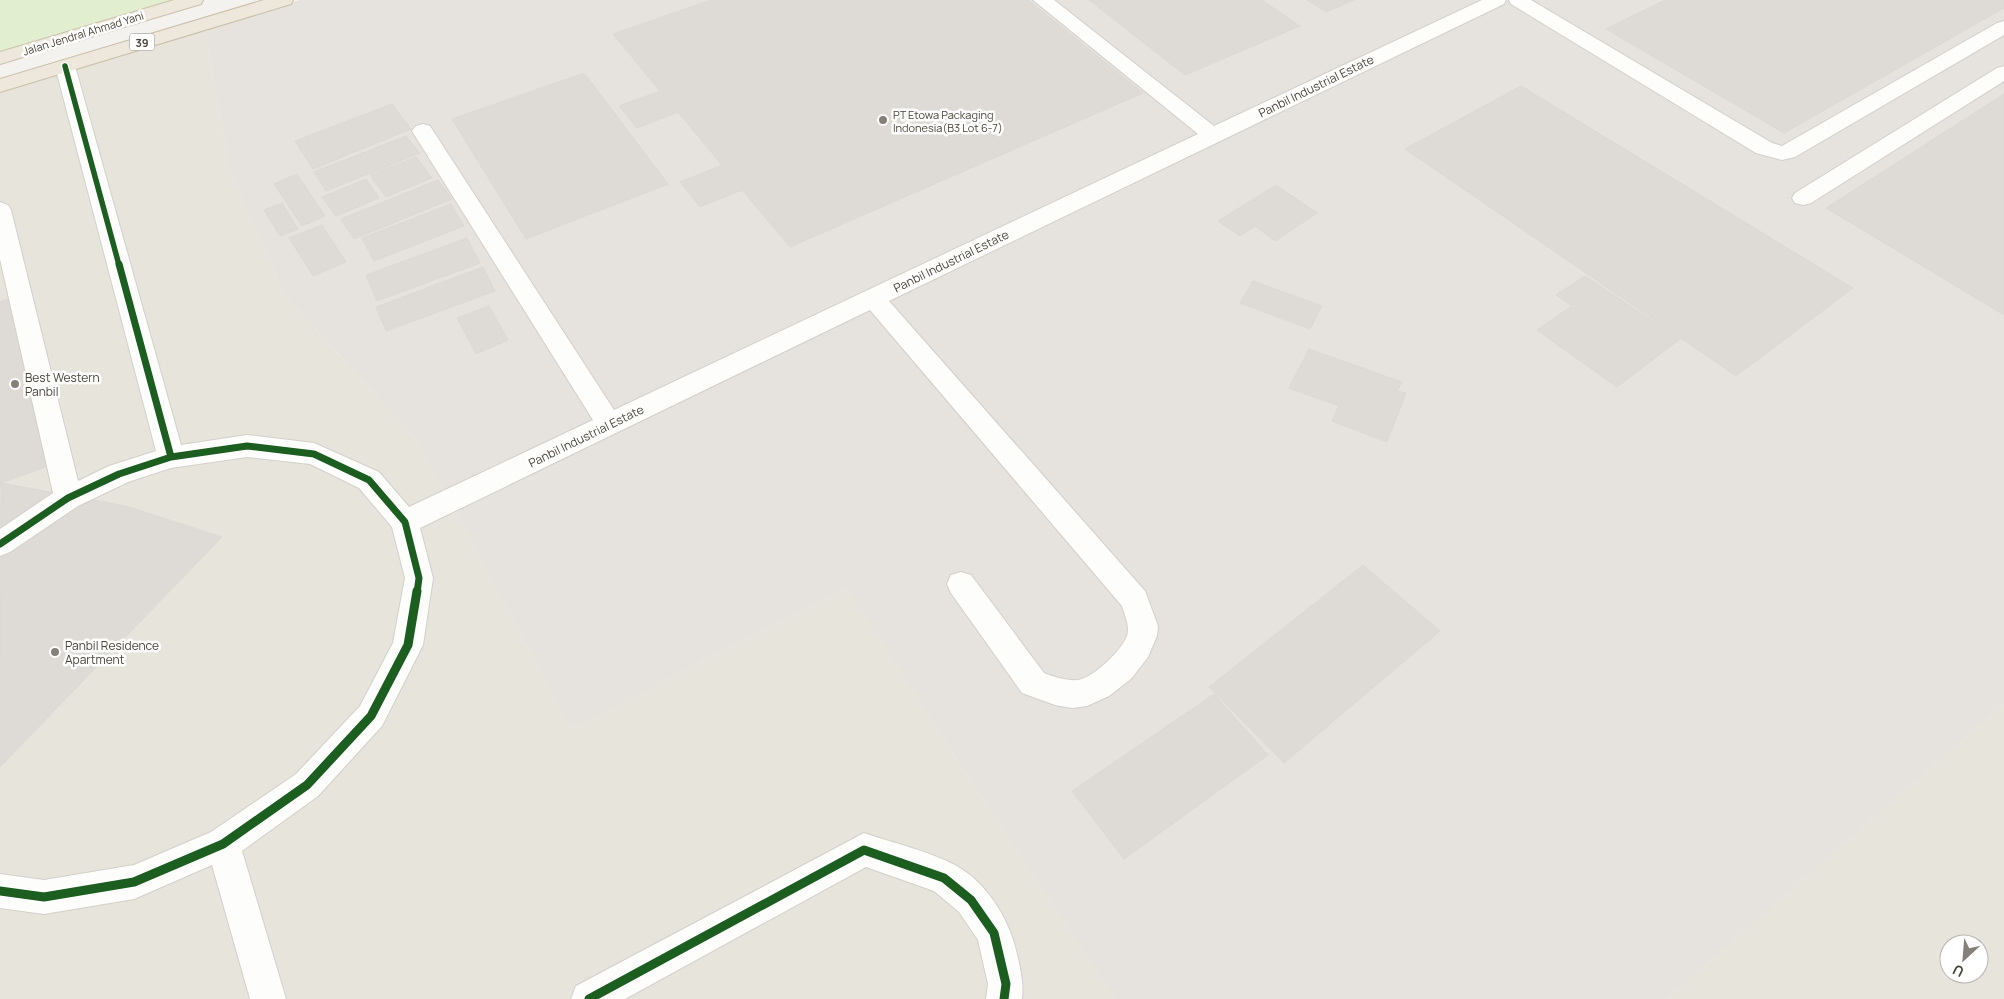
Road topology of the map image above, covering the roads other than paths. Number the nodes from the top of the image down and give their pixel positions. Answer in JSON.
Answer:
{"nodes":[{"id":1,"x":194,"y":0,"type":"edge"},
{"id":2,"x":284,"y":0,"type":"edge"},
{"id":3,"x":1042,"y":0,"type":"edge"},
{"id":4,"x":1497,"y":0,"type":"edge"},
{"id":5,"x":1518,"y":0,"type":"edge"},
{"id":6,"x":2004,"y":27,"type":"edge"},
{"id":7,"x":0,"y":58,"type":"edge"},
{"id":8,"x":65,"y":66,"type":"junction"},
{"id":9,"x":2004,"y":72,"type":"edge"},
{"id":10,"x":0,"y":86,"type":"edge"},
{"id":11,"x":423,"y":131,"type":"dead end"},
{"id":12,"x":1213,"y":136,"type":"junction"},
{"id":13,"x":1804,"y":198,"type":"dead end"},
{"id":14,"x":0,"y":210,"type":"edge"},
{"id":15,"x":874,"y":298,"type":"junction"},
{"id":16,"x":610,"y":425,"type":"junction"},
{"id":17,"x":171,"y":457,"type":"junction"},
{"id":18,"x":68,"y":498,"type":"junction"},
{"id":19,"x":406,"y":522,"type":"junction"},
{"id":20,"x":0,"y":544,"type":"edge"},
{"id":21,"x":961,"y":584,"type":"dead end"},
{"id":22,"x":223,"y":844,"type":"junction"},
{"id":23,"x":0,"y":890,"type":"edge"},
{"id":24,"x":268,"y":999,"type":"edge"},
{"id":25,"x":590,"y":999,"type":"edge"},
{"id":26,"x":1004,"y":999,"type":"edge"}],
"edges":[{"from":1,"to":7,"type":"highway","name":"Jalan Jendral Ahmad Yani","number":"39"},
{"from":2,"to":8,"type":"highway","number":"39"},
{"from":3,"to":12,"type":"street"},
{"from":4,"to":12,"type":"street","name":"Panbil Industrial Estate"},
{"from":5,"to":6,"type":"street"},
{"from":8,"to":10,"type":"highway","number":"39"},
{"from":8,"to":17,"type":"street"},
{"from":9,"to":13,"type":"street"},
{"from":11,"to":16,"type":"street"},
{"from":12,"to":15,"type":"street","name":"Panbil Industrial Estate"},
{"from":14,"to":18,"type":"street"},
{"from":15,"to":16,"type":"street","name":"Panbil Industrial Estate"},
{"from":15,"to":21,"type":"street"},
{"from":16,"to":19,"type":"street","name":"Panbil Industrial Estate"},
{"from":17,"to":18,"type":"street"},
{"from":17,"to":19,"type":"street"},
{"from":18,"to":20,"type":"street"},
{"from":19,"to":22,"type":"street"},
{"from":22,"to":23,"type":"street"},
{"from":22,"to":24,"type":"street"},
{"from":25,"to":26,"type":"street"}]}
